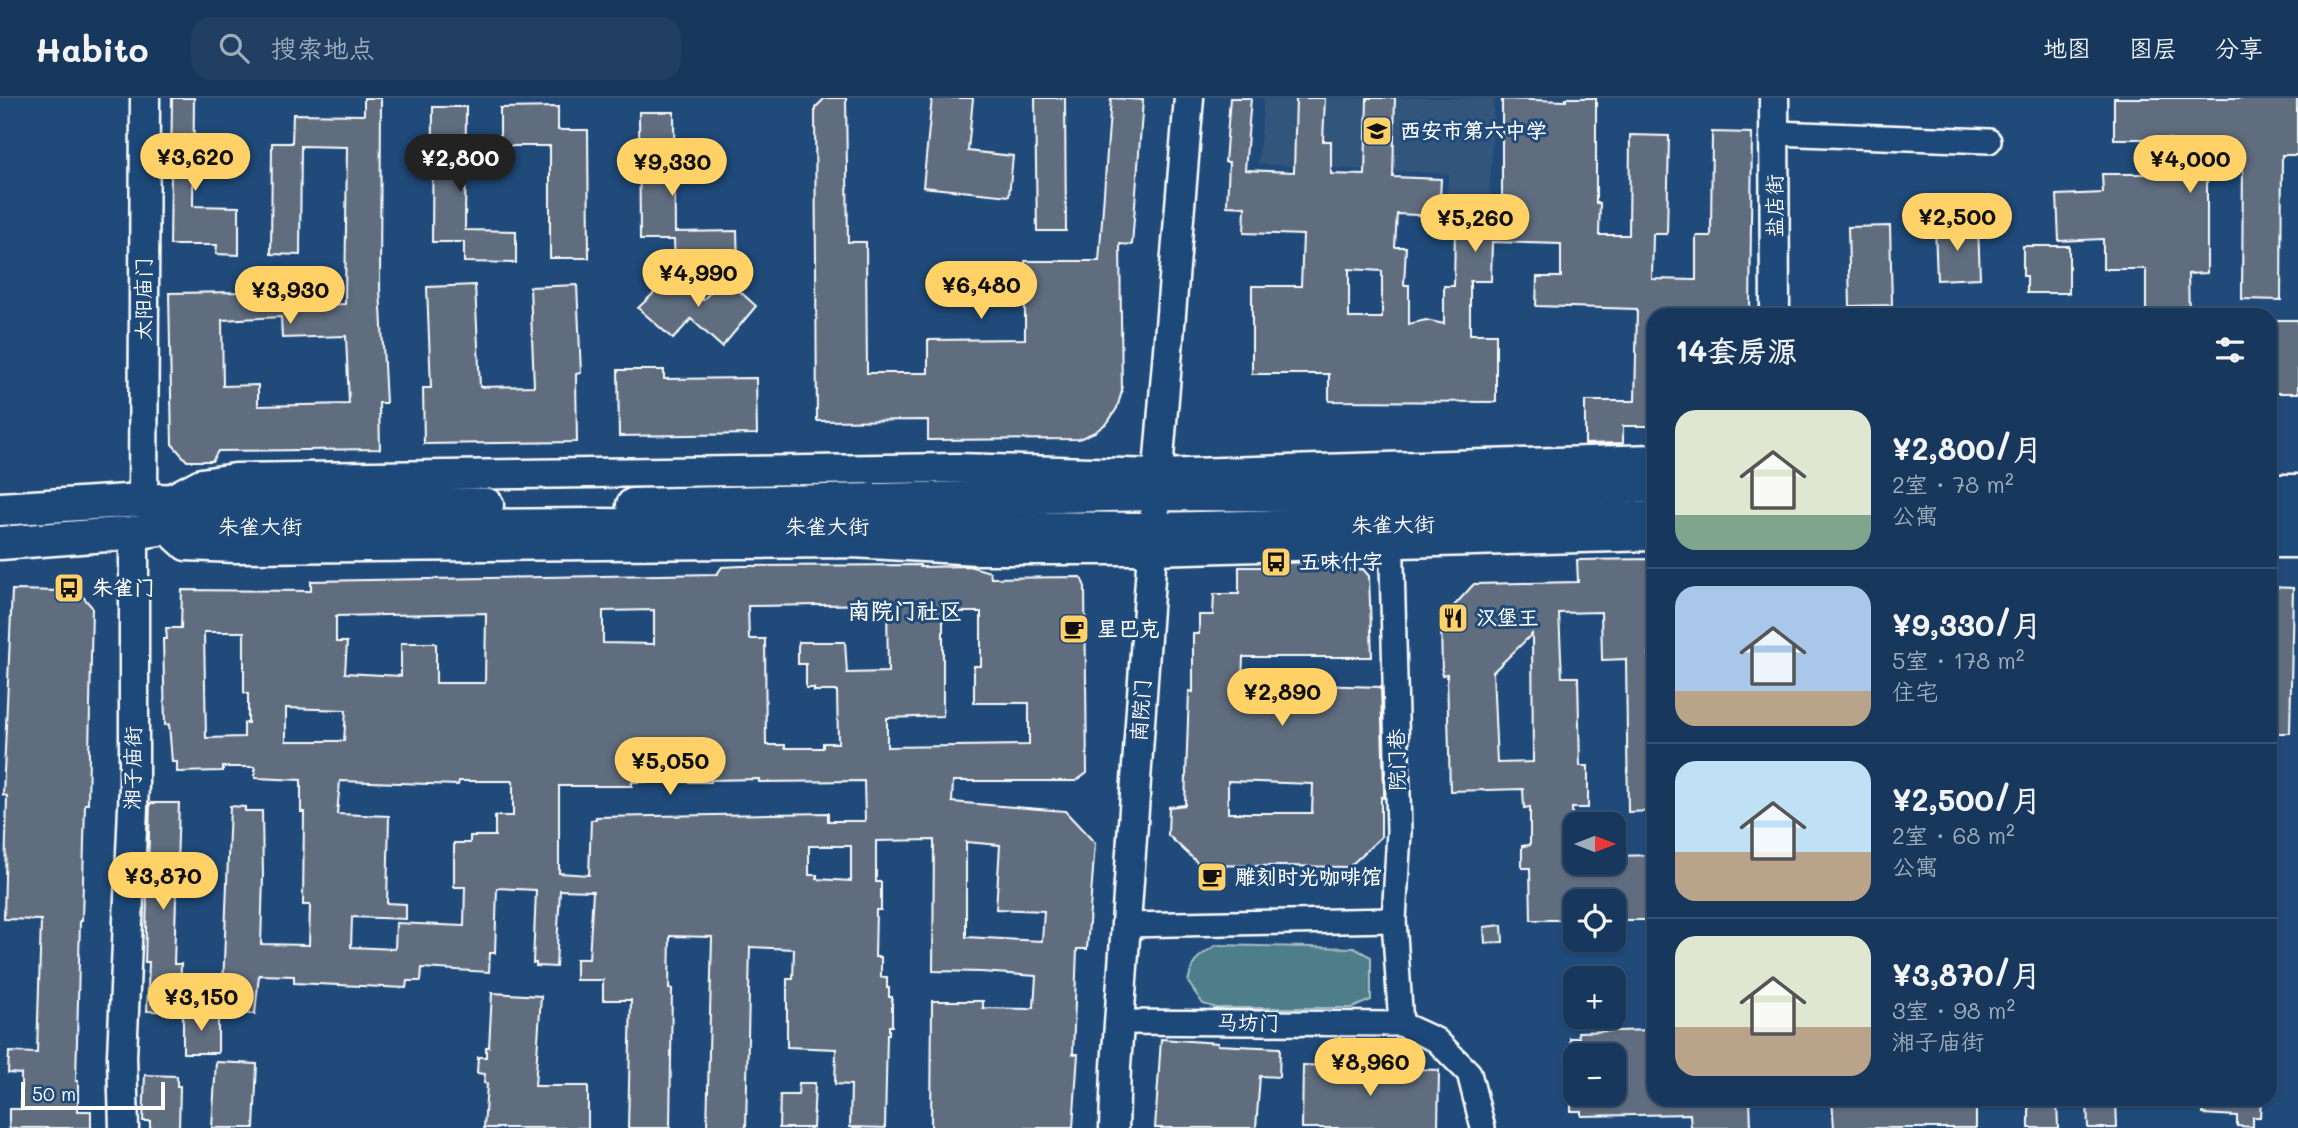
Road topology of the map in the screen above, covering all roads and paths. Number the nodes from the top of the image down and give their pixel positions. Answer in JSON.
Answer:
{"nodes":[{"id":1,"x":145,"y":98,"type":"edge"},
{"id":2,"x":1189,"y":98,"type":"edge"},
{"id":3,"x":1774,"y":98,"type":"edge"},
{"id":4,"x":1774,"y":133,"type":"junction"},
{"id":5,"x":1989,"y":141,"type":"dead end"},
{"id":6,"x":1775,"y":308,"type":"edge"},
{"id":7,"x":1647,"y":459,"type":"edge"},
{"id":8,"x":1157,"y":484,"type":"junction"},
{"id":9,"x":1647,"y":487,"type":"edge"},
{"id":10,"x":2277,"y":491,"type":"edge"},
{"id":11,"x":2298,"y":491,"type":"edge"},
{"id":12,"x":0,"y":509,"type":"edge"},
{"id":13,"x":158,"y":510,"type":"junction"},
{"id":14,"x":1647,"y":518,"type":"edge"},
{"id":15,"x":2277,"y":520,"type":"edge"},
{"id":16,"x":2298,"y":520,"type":"edge"},
{"id":17,"x":1392,"y":521,"type":"junction"},
{"id":18,"x":134,"y":533,"type":"junction"},
{"id":19,"x":1647,"y":536,"type":"edge"},
{"id":20,"x":1153,"y":539,"type":"junction"},
{"id":21,"x":0,"y":543,"type":"edge"},
{"id":22,"x":2277,"y":543,"type":"edge"},
{"id":23,"x":2298,"y":543,"type":"edge"},
{"id":24,"x":1394,"y":920,"type":"junction"},
{"id":25,"x":1125,"y":925,"type":"junction"},
{"id":26,"x":1120,"y":1022,"type":"junction"},
{"id":27,"x":1401,"y":1024,"type":"junction"},
{"id":28,"x":124,"y":1128,"type":"edge"},
{"id":29,"x":1114,"y":1128,"type":"edge"},
{"id":30,"x":1483,"y":1128,"type":"edge"}],
"edges":[{"from":1,"to":13,"type":"street","name":"太阳庙门"},
{"from":2,"to":8,"type":"street"},
{"from":3,"to":4,"type":"street","name":"盐店街"},
{"from":4,"to":5,"type":"street"},
{"from":4,"to":6,"type":"street","name":"盐店街"},
{"from":7,"to":8,"type":"street"},
{"from":8,"to":13,"type":"main road","name":"朱雀大街"},
{"from":8,"to":17,"type":"main road","name":"朱雀大街"},
{"from":8,"to":20,"type":"street","name":"南院门"},
{"from":9,"to":17,"type":"main road","name":"朱雀大街"},
{"from":10,"to":11,"type":"main road"},
{"from":12,"to":13,"type":"main road","name":"朱雀大街"},
{"from":13,"to":18,"type":"main road","name":"朱雀大街"},
{"from":13,"to":20,"type":"main road","name":"朱雀大街"},
{"from":14,"to":17,"type":"main road","name":"朱雀大街"},
{"from":15,"to":16,"type":"main road"},
{"from":17,"to":19,"type":"street"},
{"from":17,"to":20,"type":"main road","name":"朱雀大街"},
{"from":17,"to":24,"type":"street","name":"院门巷"},
{"from":18,"to":21,"type":"main road","name":"朱雀大街"},
{"from":18,"to":28,"type":"street","name":"湘子庙街"},
{"from":20,"to":25,"type":"street","name":"南院门"},
{"from":22,"to":23,"type":"street"},
{"from":24,"to":25,"type":"street"},
{"from":24,"to":27,"type":"street","name":"院门巷"},
{"from":25,"to":26,"type":"street","name":"南院门"},
{"from":26,"to":27,"type":"street","name":"马坊门"},
{"from":26,"to":29,"type":"street","name":"南院门"},
{"from":27,"to":30,"type":"street","name":"马坊门"}]}
